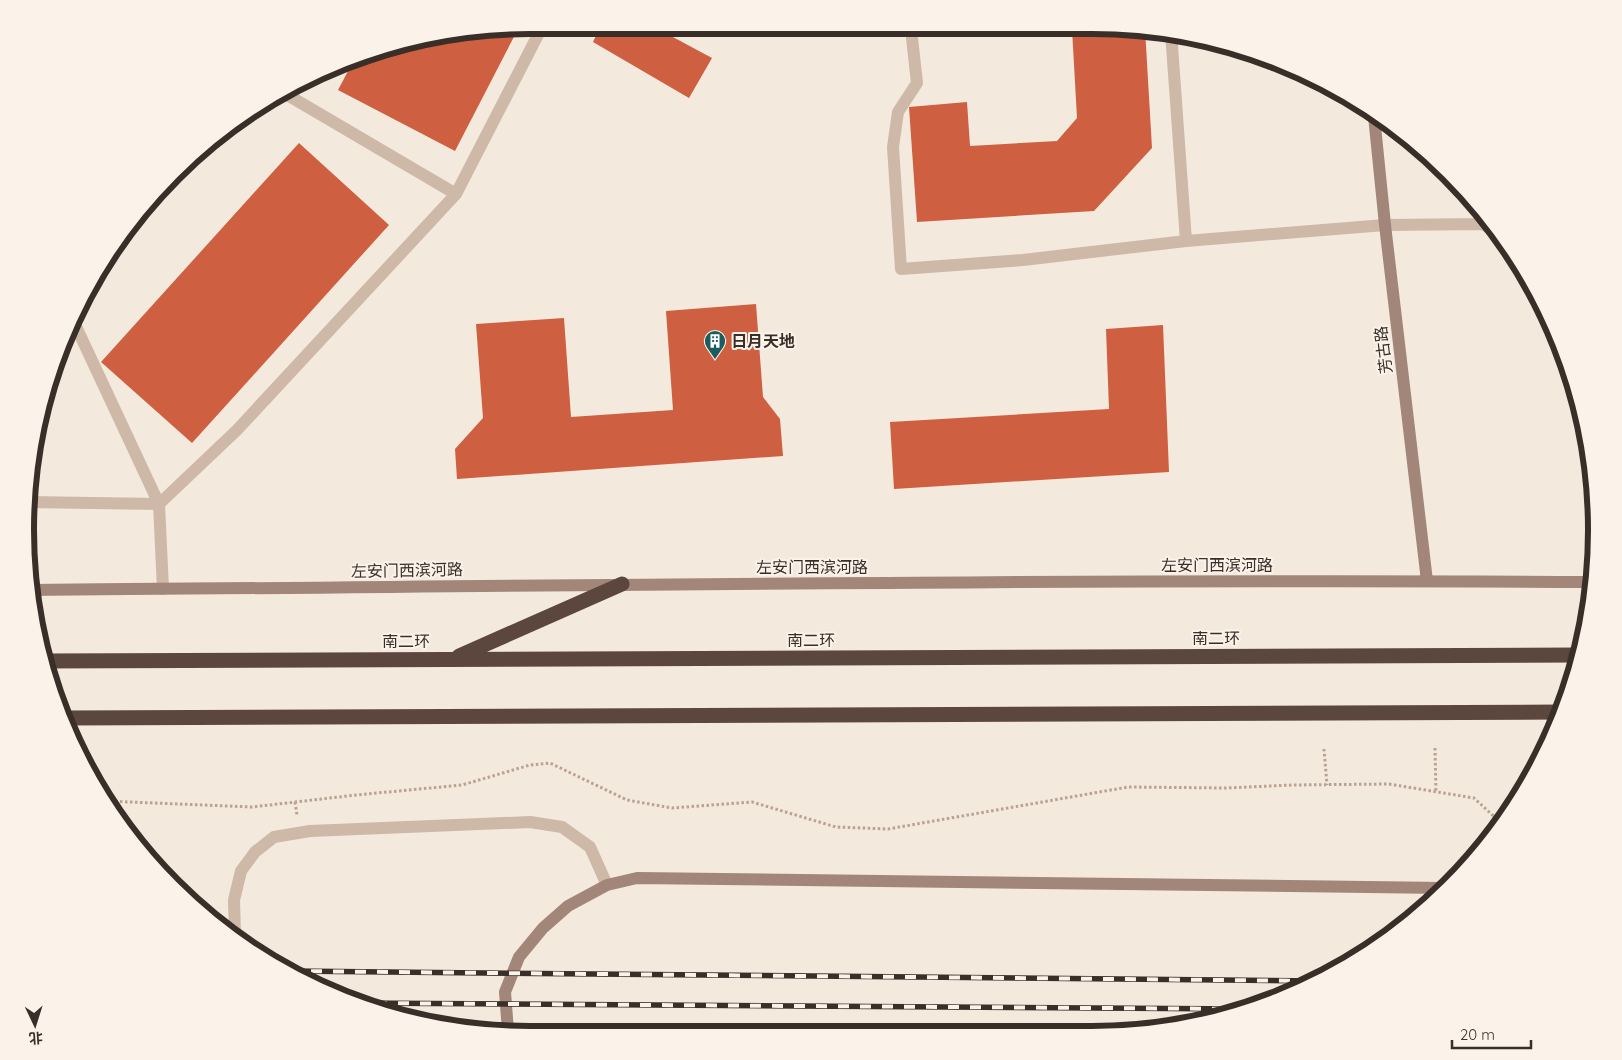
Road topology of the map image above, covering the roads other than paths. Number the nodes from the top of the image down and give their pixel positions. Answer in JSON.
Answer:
{"nodes":[{"id":1,"x":538,"y":34,"type":"edge"},
{"id":2,"x":912,"y":34,"type":"edge"},
{"id":3,"x":1172,"y":40,"type":"edge"},
{"id":4,"x":289,"y":96,"type":"edge"},
{"id":5,"x":1375,"y":122,"type":"edge"},
{"id":6,"x":456,"y":194,"type":"junction"},
{"id":7,"x":1482,"y":224,"type":"edge"},
{"id":8,"x":1385,"y":225,"type":"junction"},
{"id":9,"x":1186,"y":241,"type":"junction"},
{"id":10,"x":77,"y":329,"type":"edge"},
{"id":11,"x":35,"y":502,"type":"edge"},
{"id":12,"x":159,"y":504,"type":"junction"},
{"id":13,"x":1427,"y":581,"type":"junction"},
{"id":14,"x":1585,"y":582,"type":"edge"},
{"id":15,"x":622,"y":584,"type":"junction"},
{"id":16,"x":163,"y":589,"type":"junction"},
{"id":17,"x":38,"y":590,"type":"edge"},
{"id":18,"x":1572,"y":654,"type":"edge"},
{"id":19,"x":452,"y":659,"type":"junction"},
{"id":20,"x":52,"y":660,"type":"edge"},
{"id":21,"x":1553,"y":712,"type":"edge"},
{"id":22,"x":71,"y":718,"type":"edge"},
{"id":23,"x":607,"y":885,"type":"junction"},
{"id":24,"x":1436,"y":888,"type":"edge"},
{"id":25,"x":235,"y":929,"type":"edge"},
{"id":26,"x":508,"y":1025,"type":"edge"}],
"edges":[{"from":1,"to":6,"type":"lane"},
{"from":2,"to":9,"type":"lane"},
{"from":3,"to":9,"type":"lane"},
{"from":4,"to":6,"type":"lane"},
{"from":5,"to":8,"type":"street","name":"芳古路"},
{"from":6,"to":12,"type":"lane"},
{"from":7,"to":8,"type":"lane"},
{"from":8,"to":9,"type":"lane"},
{"from":8,"to":13,"type":"street","name":"芳古路"},
{"from":10,"to":12,"type":"lane"},
{"from":11,"to":12,"type":"lane"},
{"from":12,"to":16,"type":"lane"},
{"from":13,"to":14,"type":"street","name":"左安门西滨河路"},
{"from":13,"to":15,"type":"street","name":"左安门西滨河路"},
{"from":15,"to":16,"type":"street","name":"左安门西滨河路"},
{"from":15,"to":19,"type":"highway"},
{"from":16,"to":17,"type":"street","name":"左安门西滨河路"},
{"from":18,"to":19,"type":"highway","name":"南二环"},
{"from":19,"to":20,"type":"highway","name":"南二环"},
{"from":21,"to":22,"type":"highway"},
{"from":23,"to":24,"type":"street"},
{"from":23,"to":25,"type":"lane"},
{"from":23,"to":26,"type":"street"}]}
